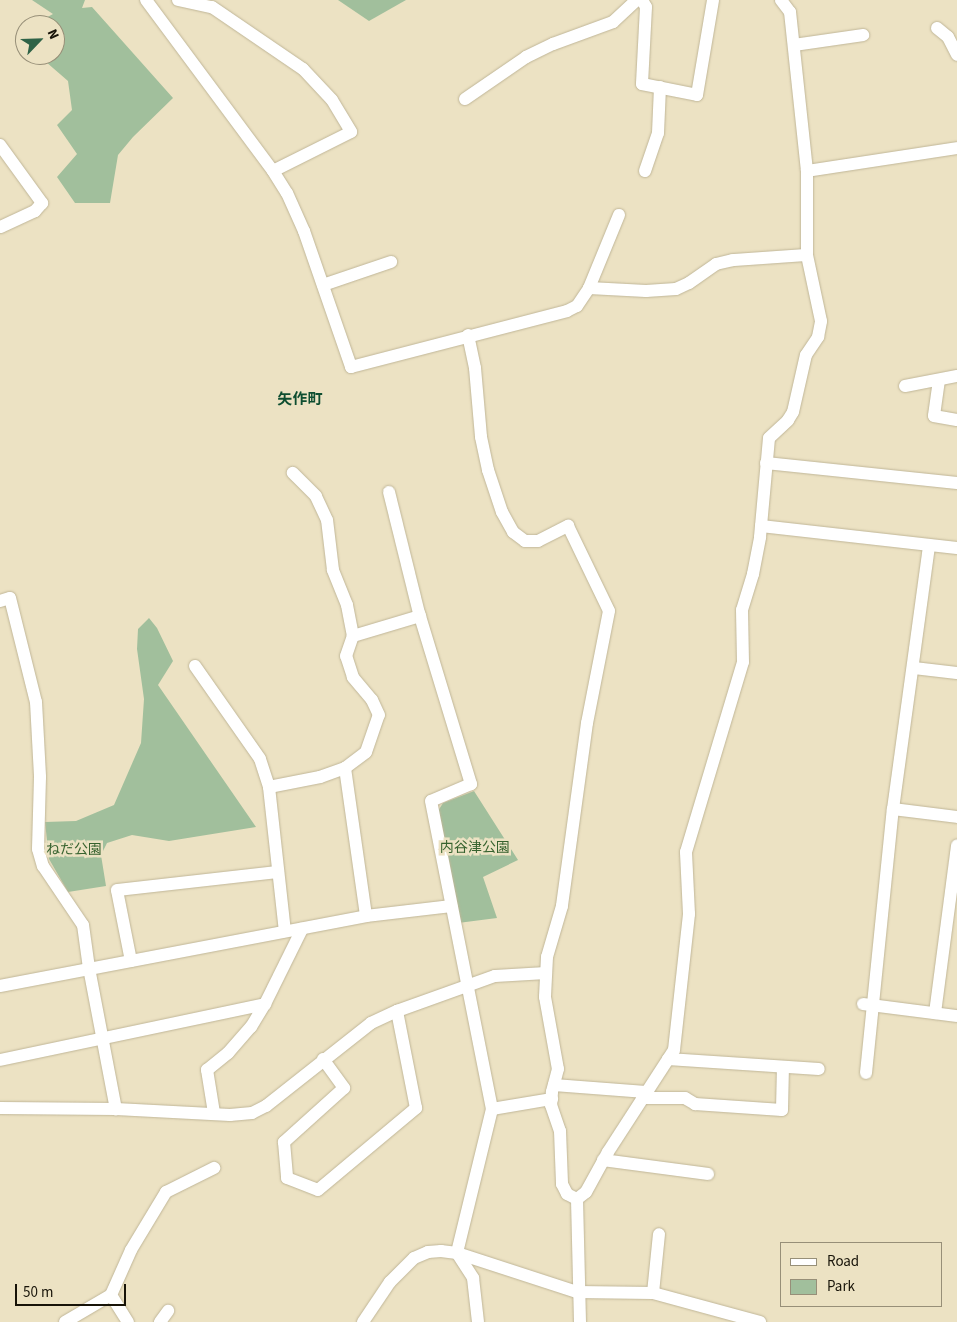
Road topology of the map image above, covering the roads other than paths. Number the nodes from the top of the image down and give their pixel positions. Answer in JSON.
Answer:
{"nodes":[{"id":1,"x":146,"y":0,"type":"edge"},
{"id":2,"x":178,"y":0,"type":"edge"},
{"id":3,"x":637,"y":0,"type":"edge"},
{"id":4,"x":642,"y":0,"type":"edge"},
{"id":5,"x":713,"y":0,"type":"edge"},
{"id":6,"x":781,"y":0,"type":"edge"},
{"id":7,"x":937,"y":28,"type":"dead end"},
{"id":8,"x":863,"y":35,"type":"dead end"},
{"id":9,"x":794,"y":45,"type":"junction"},
{"id":10,"x":957,"y":55,"type":"edge"},
{"id":11,"x":660,"y":88,"type":"junction"},
{"id":12,"x":466,"y":99,"type":"dead end"},
{"id":13,"x":0,"y":145,"type":"edge"},
{"id":14,"x":957,"y":148,"type":"edge"},
{"id":15,"x":273,"y":171,"type":"junction"},
{"id":16,"x":644,"y":171,"type":"dead end"},
{"id":17,"x":808,"y":171,"type":"junction"},
{"id":18,"x":619,"y":215,"type":"dead end"},
{"id":19,"x":0,"y":227,"type":"edge"},
{"id":20,"x":807,"y":255,"type":"junction"},
{"id":21,"x":391,"y":262,"type":"dead end"},
{"id":22,"x":323,"y":286,"type":"junction"},
{"id":23,"x":589,"y":288,"type":"junction"},
{"id":24,"x":468,"y":336,"type":"junction"},
{"id":25,"x":957,"y":376,"type":"edge"},
{"id":26,"x":939,"y":380,"type":"junction"},
{"id":27,"x":905,"y":386,"type":"dead end"},
{"id":28,"x":957,"y":420,"type":"edge"},
{"id":29,"x":766,"y":463,"type":"junction"},
{"id":30,"x":293,"y":473,"type":"dead end"},
{"id":31,"x":957,"y":483,"type":"edge"},
{"id":32,"x":389,"y":492,"type":"dead end"},
{"id":33,"x":761,"y":526,"type":"junction"},
{"id":34,"x":929,"y":545,"type":"junction"},
{"id":35,"x":957,"y":548,"type":"edge"},
{"id":36,"x":0,"y":601,"type":"edge"},
{"id":37,"x":420,"y":616,"type":"junction"},
{"id":38,"x":353,"y":636,"type":"junction"},
{"id":39,"x":195,"y":666,"type":"dead end"},
{"id":40,"x":914,"y":668,"type":"junction"},
{"id":41,"x":957,"y":673,"type":"edge"},
{"id":42,"x":345,"y":768,"type":"junction"},
{"id":43,"x":269,"y":787,"type":"junction"},
{"id":44,"x":894,"y":809,"type":"junction"},
{"id":45,"x":957,"y":817,"type":"edge"},
{"id":46,"x":957,"y":845,"type":"edge"},
{"id":47,"x":278,"y":872,"type":"junction"},
{"id":48,"x":451,"y":906,"type":"junction"},
{"id":49,"x":366,"y":916,"type":"junction"},
{"id":50,"x":302,"y":929,"type":"junction"},
{"id":51,"x":285,"y":931,"type":"junction"},
{"id":52,"x":131,"y":960,"type":"junction"},
{"id":53,"x":89,"y":968,"type":"junction"},
{"id":54,"x":546,"y":973,"type":"junction"},
{"id":55,"x":0,"y":986,"type":"edge"},
{"id":56,"x":467,"y":987,"type":"junction"},
{"id":57,"x":265,"y":1004,"type":"junction"},
{"id":58,"x":868,"y":1005,"type":"junction"},
{"id":59,"x":397,"y":1010,"type":"junction"},
{"id":60,"x":935,"y":1013,"type":"junction"},
{"id":61,"x":957,"y":1016,"type":"edge"},
{"id":62,"x":104,"y":1039,"type":"junction"},
{"id":63,"x":323,"y":1059,"type":"junction"},
{"id":64,"x":668,"y":1059,"type":"junction"},
{"id":65,"x":0,"y":1060,"type":"edge"},
{"id":66,"x":784,"y":1067,"type":"junction"},
{"id":67,"x":819,"y":1069,"type":"dead end"},
{"id":68,"x":866,"y":1073,"type":"dead end"},
{"id":69,"x":554,"y":1085,"type":"junction"},
{"id":70,"x":644,"y":1095,"type":"junction"},
{"id":71,"x":552,"y":1099,"type":"junction"},
{"id":72,"x":0,"y":1108,"type":"edge"},
{"id":73,"x":116,"y":1109,"type":"junction"},
{"id":74,"x":492,"y":1109,"type":"junction"},
{"id":75,"x":214,"y":1113,"type":"junction"},
{"id":76,"x":603,"y":1160,"type":"junction"},
{"id":77,"x":214,"y":1168,"type":"dead end"},
{"id":78,"x":708,"y":1174,"type":"dead end"},
{"id":79,"x":577,"y":1199,"type":"junction"},
{"id":80,"x":659,"y":1234,"type":"dead end"},
{"id":81,"x":457,"y":1254,"type":"junction"},
{"id":82,"x":578,"y":1292,"type":"junction"},
{"id":83,"x":654,"y":1293,"type":"junction"},
{"id":84,"x":111,"y":1295,"type":"junction"},
{"id":85,"x":168,"y":1310,"type":"dead end"},
{"id":86,"x":64,"y":1322,"type":"edge"},
{"id":87,"x":128,"y":1322,"type":"edge"},
{"id":88,"x":160,"y":1322,"type":"edge"},
{"id":89,"x":363,"y":1322,"type":"edge"},
{"id":90,"x":478,"y":1322,"type":"edge"},
{"id":91,"x":580,"y":1322,"type":"edge"},
{"id":92,"x":760,"y":1322,"type":"edge"}],
"edges":[{"from":1,"to":15,"type":"street"},
{"from":2,"to":15,"type":"street"},
{"from":3,"to":12,"type":"street"},
{"from":4,"to":11,"type":"street"},
{"from":5,"to":11,"type":"street"},
{"from":6,"to":9,"type":"street"},
{"from":7,"to":10,"type":"street"},
{"from":8,"to":9,"type":"street"},
{"from":9,"to":17,"type":"street"},
{"from":11,"to":16,"type":"street"},
{"from":13,"to":19,"type":"street"},
{"from":14,"to":17,"type":"street"},
{"from":15,"to":22,"type":"street"},
{"from":17,"to":20,"type":"street"},
{"from":18,"to":23,"type":"street"},
{"from":20,"to":23,"type":"street"},
{"from":20,"to":29,"type":"street"},
{"from":21,"to":22,"type":"street"},
{"from":22,"to":24,"type":"street"},
{"from":23,"to":24,"type":"street"},
{"from":24,"to":54,"type":"street"},
{"from":25,"to":26,"type":"street"},
{"from":26,"to":27,"type":"street"},
{"from":26,"to":28,"type":"street"},
{"from":29,"to":31,"type":"street"},
{"from":29,"to":33,"type":"street"},
{"from":30,"to":38,"type":"street"},
{"from":32,"to":37,"type":"street"},
{"from":33,"to":34,"type":"street"},
{"from":33,"to":64,"type":"street"},
{"from":34,"to":35,"type":"street"},
{"from":34,"to":40,"type":"street"},
{"from":36,"to":53,"type":"street"},
{"from":37,"to":38,"type":"street"},
{"from":37,"to":48,"type":"street"},
{"from":38,"to":42,"type":"street"},
{"from":39,"to":43,"type":"street"},
{"from":40,"to":41,"type":"street"},
{"from":40,"to":44,"type":"street"},
{"from":42,"to":43,"type":"street"},
{"from":42,"to":49,"type":"street"},
{"from":43,"to":47,"type":"street"},
{"from":44,"to":45,"type":"street"},
{"from":44,"to":58,"type":"street"},
{"from":46,"to":60,"type":"street"},
{"from":47,"to":51,"type":"street"},
{"from":47,"to":52,"type":"street"},
{"from":48,"to":49,"type":"street"},
{"from":48,"to":56,"type":"street"},
{"from":49,"to":50,"type":"street"},
{"from":50,"to":51,"type":"street"},
{"from":50,"to":57,"type":"street"},
{"from":51,"to":52,"type":"street"},
{"from":52,"to":53,"type":"street"},
{"from":53,"to":55,"type":"street"},
{"from":53,"to":62,"type":"street"},
{"from":54,"to":56,"type":"street"},
{"from":54,"to":69,"type":"street"},
{"from":56,"to":59,"type":"street"},
{"from":56,"to":74,"type":"street"},
{"from":57,"to":62,"type":"street"},
{"from":57,"to":75,"type":"street"},
{"from":58,"to":60,"type":"street"},
{"from":58,"to":68,"type":"street"},
{"from":59,"to":63,"type":"street"},
{"from":59,"to":63,"type":"street"},
{"from":60,"to":61,"type":"street"},
{"from":62,"to":65,"type":"street"},
{"from":62,"to":73,"type":"street"},
{"from":63,"to":75,"type":"street"},
{"from":64,"to":66,"type":"street"},
{"from":64,"to":70,"type":"street"},
{"from":66,"to":67,"type":"street"},
{"from":66,"to":70,"type":"street"},
{"from":69,"to":70,"type":"street"},
{"from":69,"to":71,"type":"street"},
{"from":70,"to":76,"type":"street"},
{"from":71,"to":74,"type":"street"},
{"from":71,"to":79,"type":"street"},
{"from":72,"to":73,"type":"street"},
{"from":73,"to":75,"type":"street"},
{"from":74,"to":81,"type":"street"},
{"from":76,"to":78,"type":"street"},
{"from":76,"to":79,"type":"street"},
{"from":77,"to":84,"type":"street"},
{"from":79,"to":82,"type":"street"},
{"from":80,"to":83,"type":"street"},
{"from":81,"to":82,"type":"street"},
{"from":81,"to":89,"type":"street"},
{"from":81,"to":90,"type":"street"},
{"from":82,"to":83,"type":"street"},
{"from":82,"to":91,"type":"street"},
{"from":83,"to":92,"type":"street"},
{"from":84,"to":86,"type":"street"},
{"from":84,"to":87,"type":"street"},
{"from":85,"to":88,"type":"street"}]}
